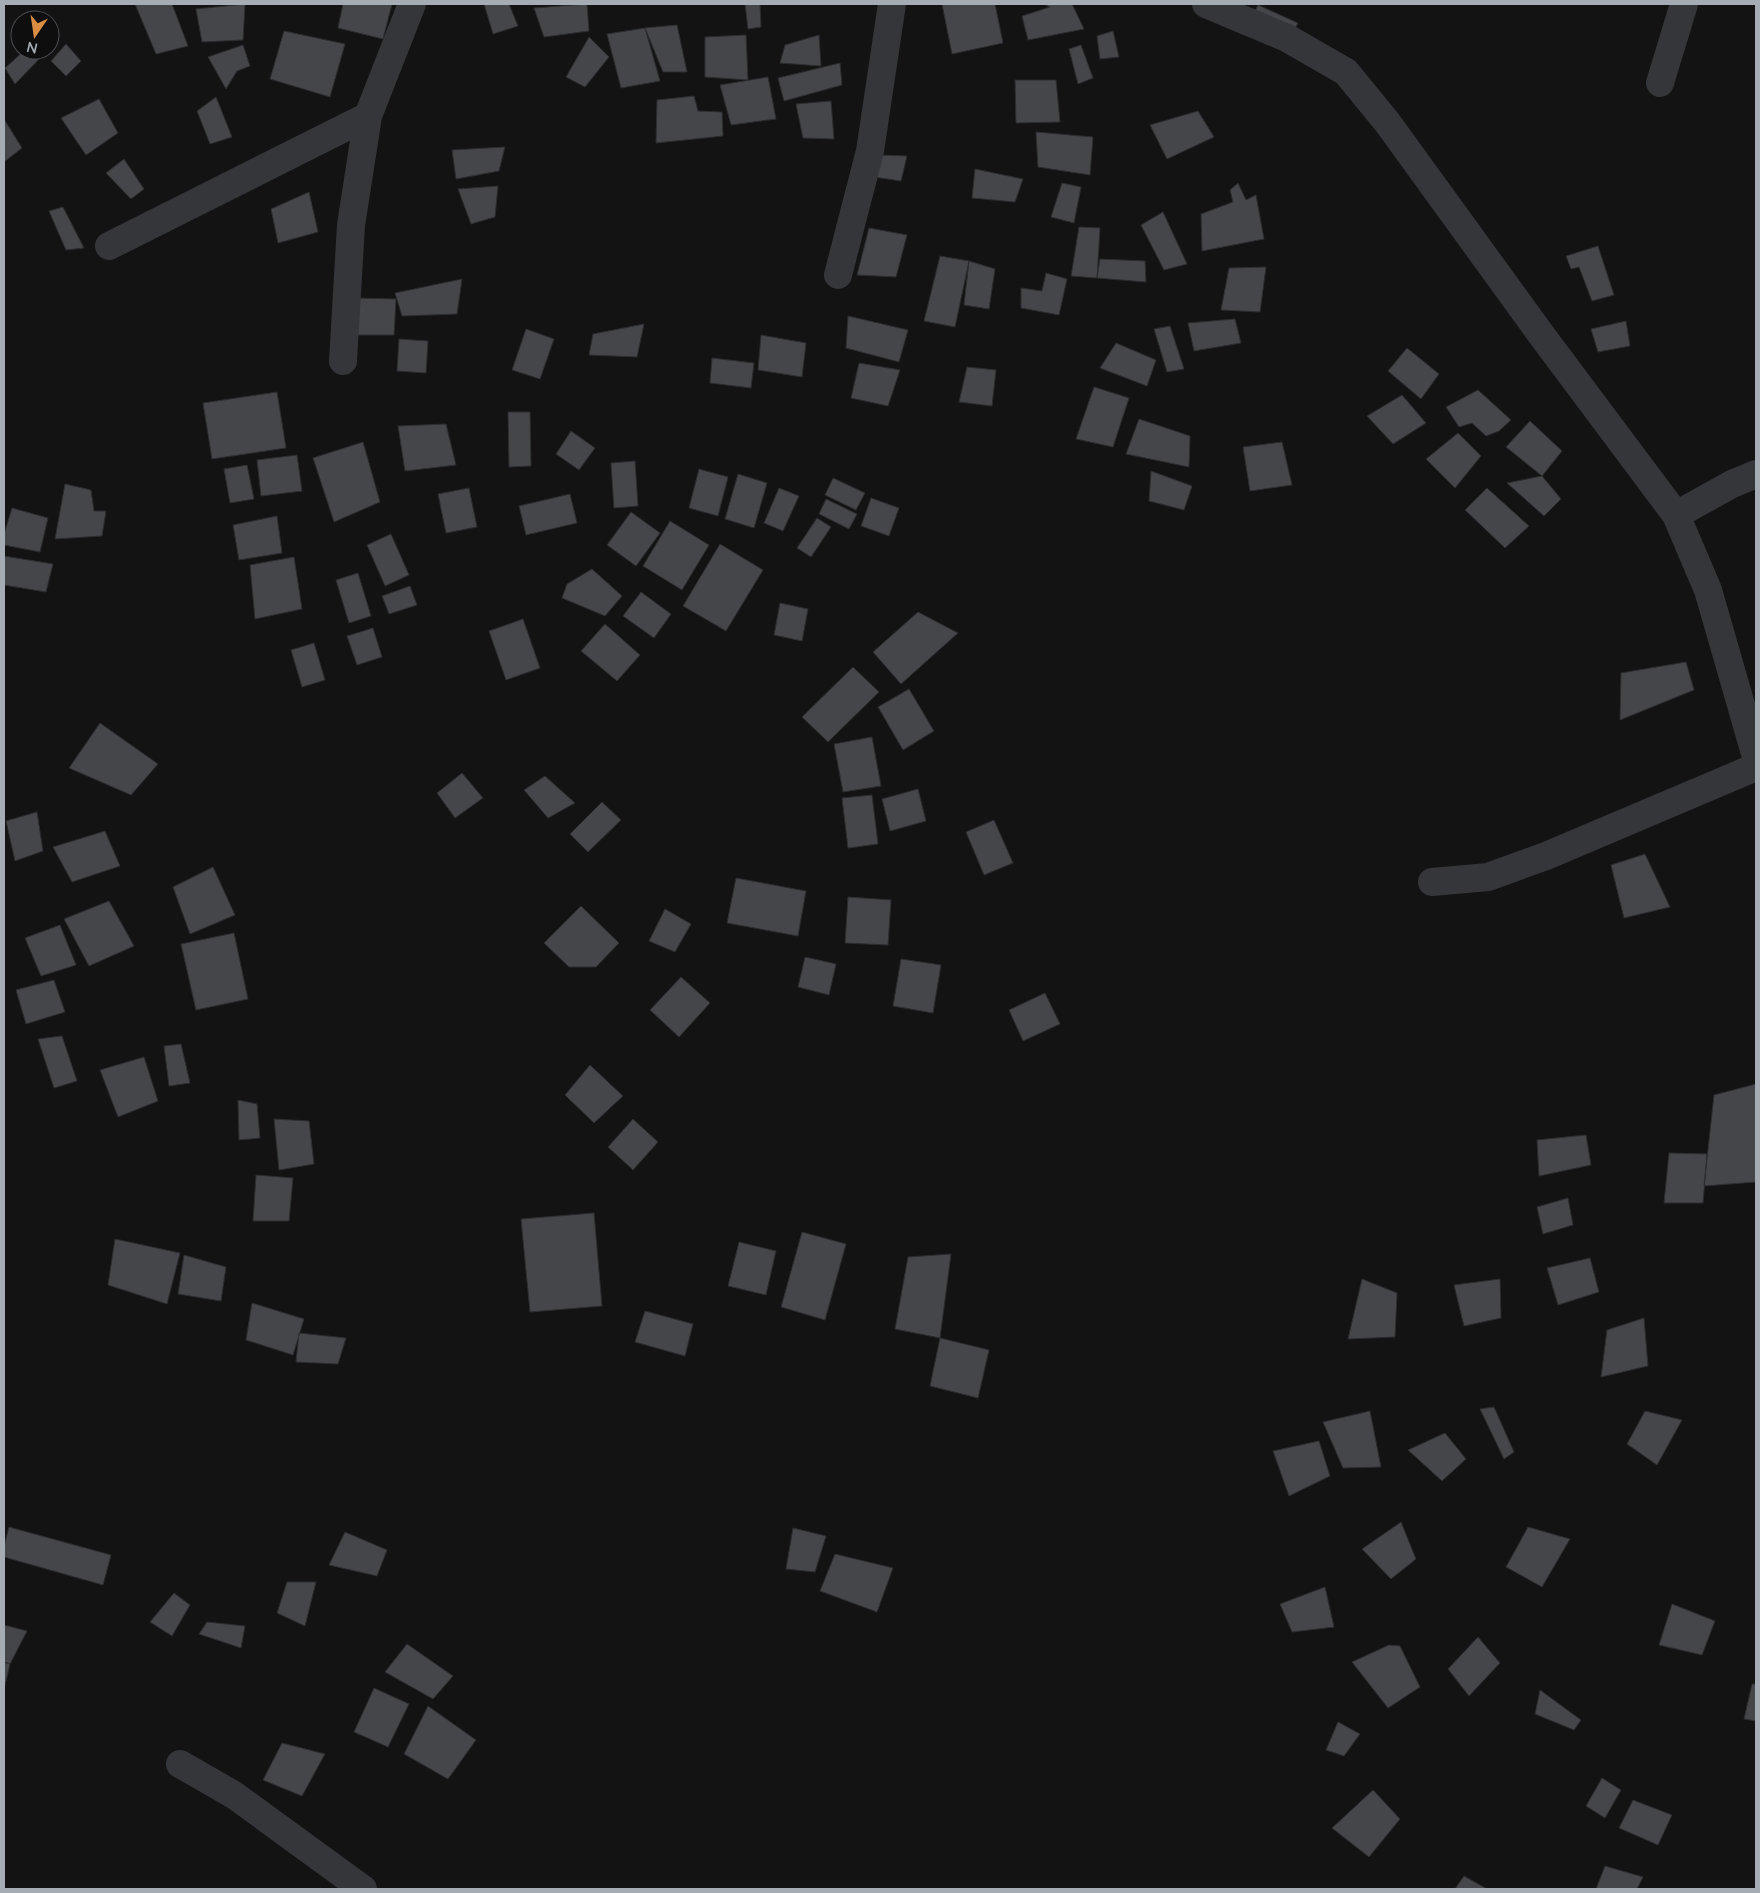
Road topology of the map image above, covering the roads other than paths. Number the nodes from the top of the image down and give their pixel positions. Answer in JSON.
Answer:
{"nodes":[{"id":1,"x":412,"y":4,"type":"edge"},
{"id":2,"x":892,"y":4,"type":"edge"},
{"id":3,"x":1206,"y":4,"type":"edge"},
{"id":4,"x":1684,"y":4,"type":"edge"},
{"id":5,"x":1660,"y":83,"type":"dead end"},
{"id":6,"x":368,"y":116,"type":"junction"},
{"id":7,"x":109,"y":246,"type":"dead end"},
{"id":8,"x":838,"y":275,"type":"dead end"},
{"id":9,"x":343,"y":361,"type":"dead end"},
{"id":10,"x":1756,"y":474,"type":"edge"},
{"id":11,"x":1676,"y":515,"type":"junction"},
{"id":12,"x":1749,"y":704,"type":"edge"},
{"id":13,"x":1756,"y":757,"type":"edge"},
{"id":14,"x":1756,"y":766,"type":"edge"},
{"id":15,"x":1432,"y":882,"type":"dead end"},
{"id":16,"x":180,"y":1764,"type":"dead end"},
{"id":17,"x":363,"y":1889,"type":"edge"}],
"edges":[{"from":1,"to":6,"type":"street"},
{"from":2,"to":8,"type":"street"},
{"from":3,"to":11,"type":"street"},
{"from":4,"to":5,"type":"street"},
{"from":6,"to":7,"type":"street"},
{"from":6,"to":9,"type":"street"},
{"from":10,"to":11,"type":"street"},
{"from":11,"to":12,"type":"street"},
{"from":12,"to":13,"type":"street"},
{"from":14,"to":15,"type":"street"},
{"from":16,"to":17,"type":"street"}]}
